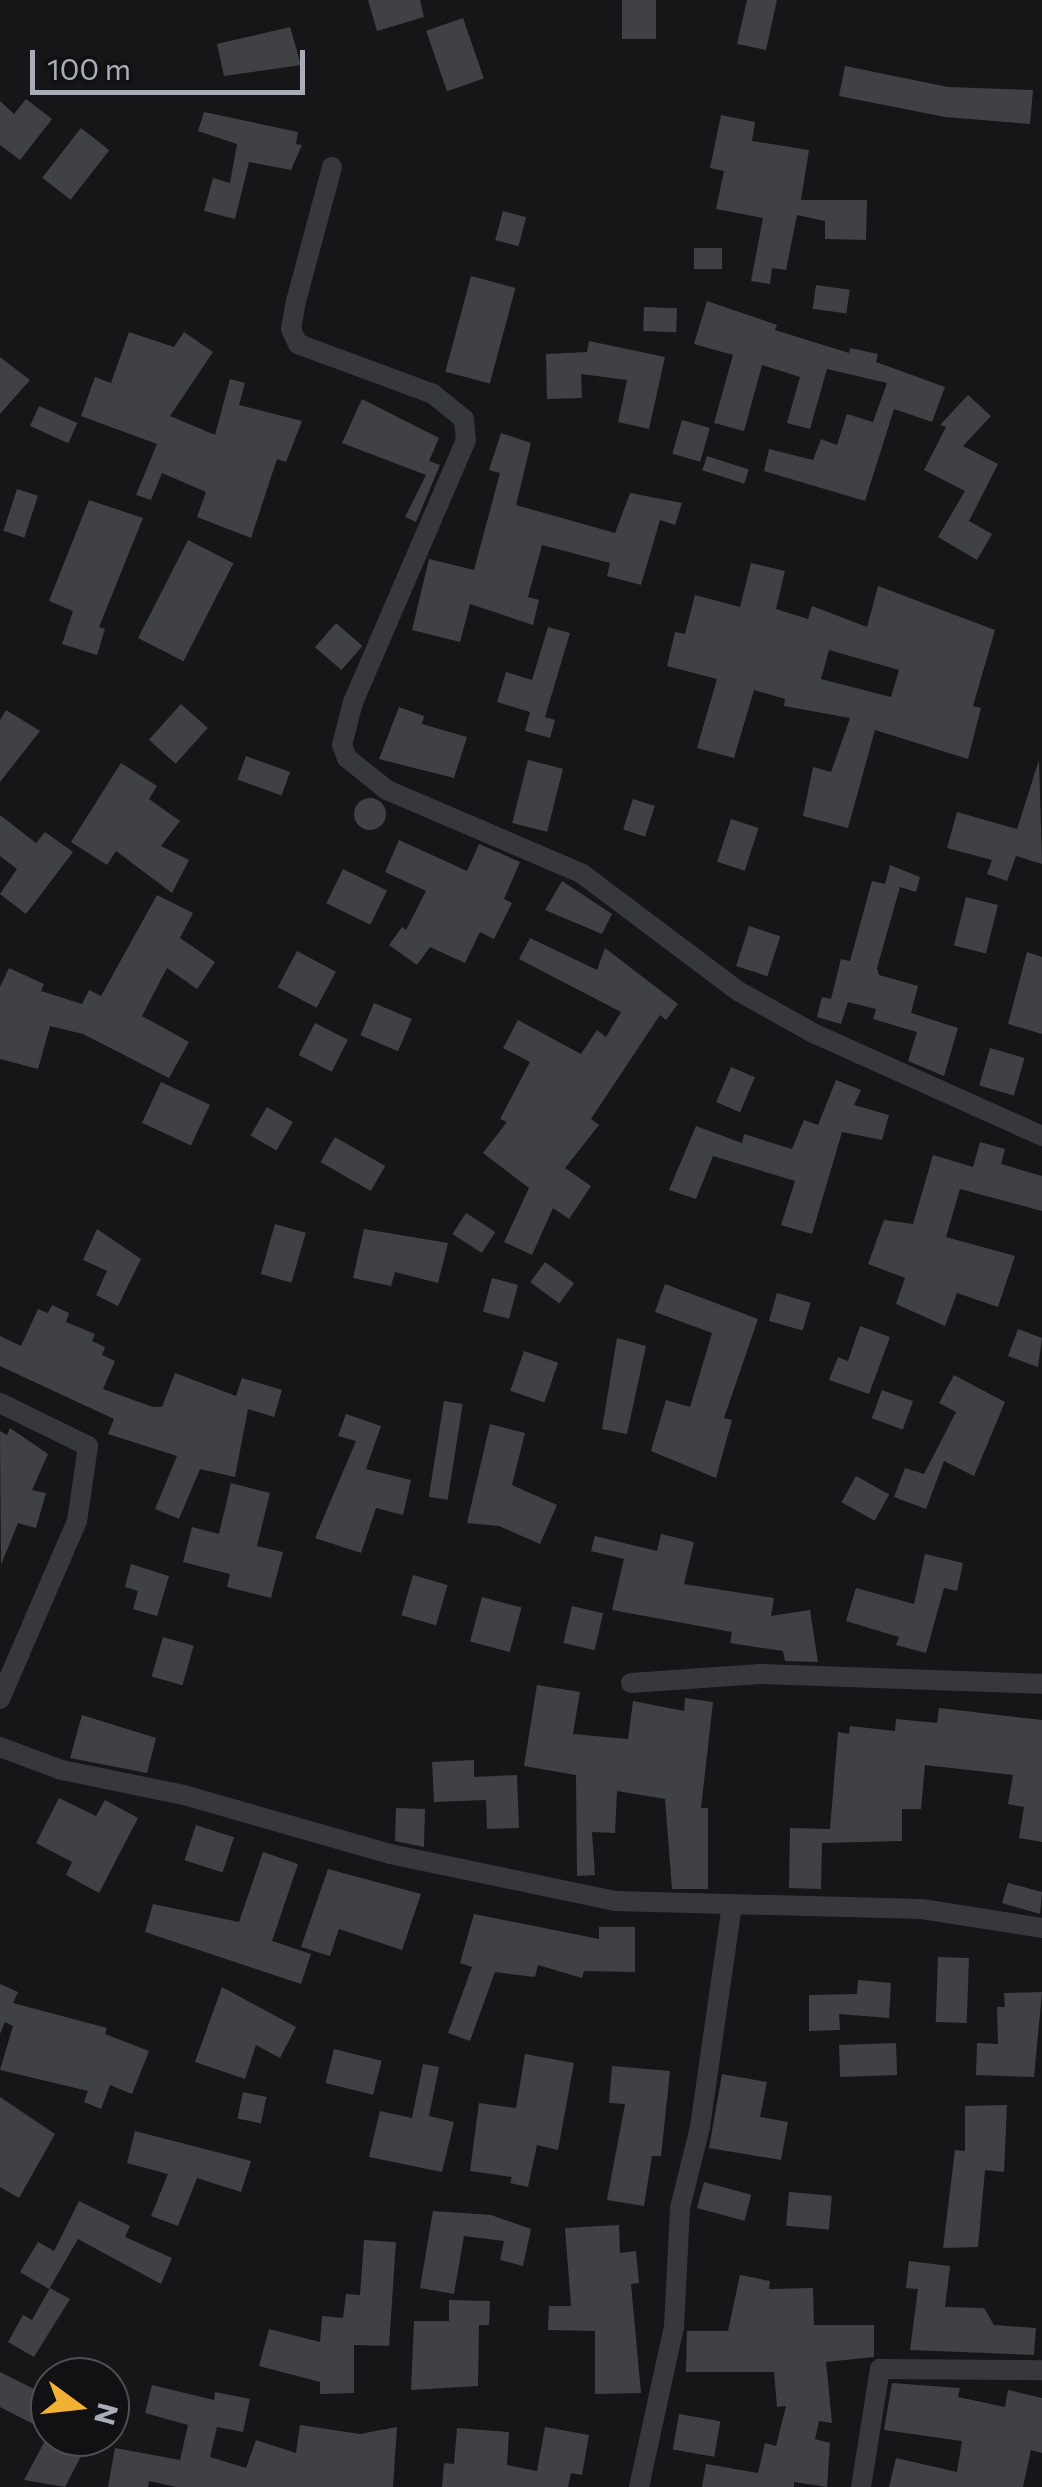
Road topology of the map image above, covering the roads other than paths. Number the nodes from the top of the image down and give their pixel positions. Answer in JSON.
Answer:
{"nodes":[{"id":1,"x":332,"y":167,"type":"dead end"},
{"id":2,"x":1042,"y":1136,"type":"edge"},
{"id":3,"x":0,"y":1403,"type":"edge"},
{"id":4,"x":630,"y":1683,"type":"dead end"},
{"id":5,"x":1042,"y":1684,"type":"edge"},
{"id":6,"x":0,"y":1700,"type":"edge"},
{"id":7,"x":0,"y":1747,"type":"edge"},
{"id":8,"x":732,"y":1905,"type":"junction"},
{"id":9,"x":1042,"y":1928,"type":"edge"},
{"id":10,"x":1042,"y":2370,"type":"edge"},
{"id":11,"x":639,"y":2487,"type":"edge"},
{"id":12,"x":862,"y":2487,"type":"edge"}],
"edges":[{"from":1,"to":2,"type":"street"},
{"from":3,"to":6,"type":"street"},
{"from":4,"to":5,"type":"street"},
{"from":7,"to":8,"type":"street"},
{"from":8,"to":9,"type":"street"},
{"from":8,"to":11,"type":"street"},
{"from":10,"to":12,"type":"street"}]}
